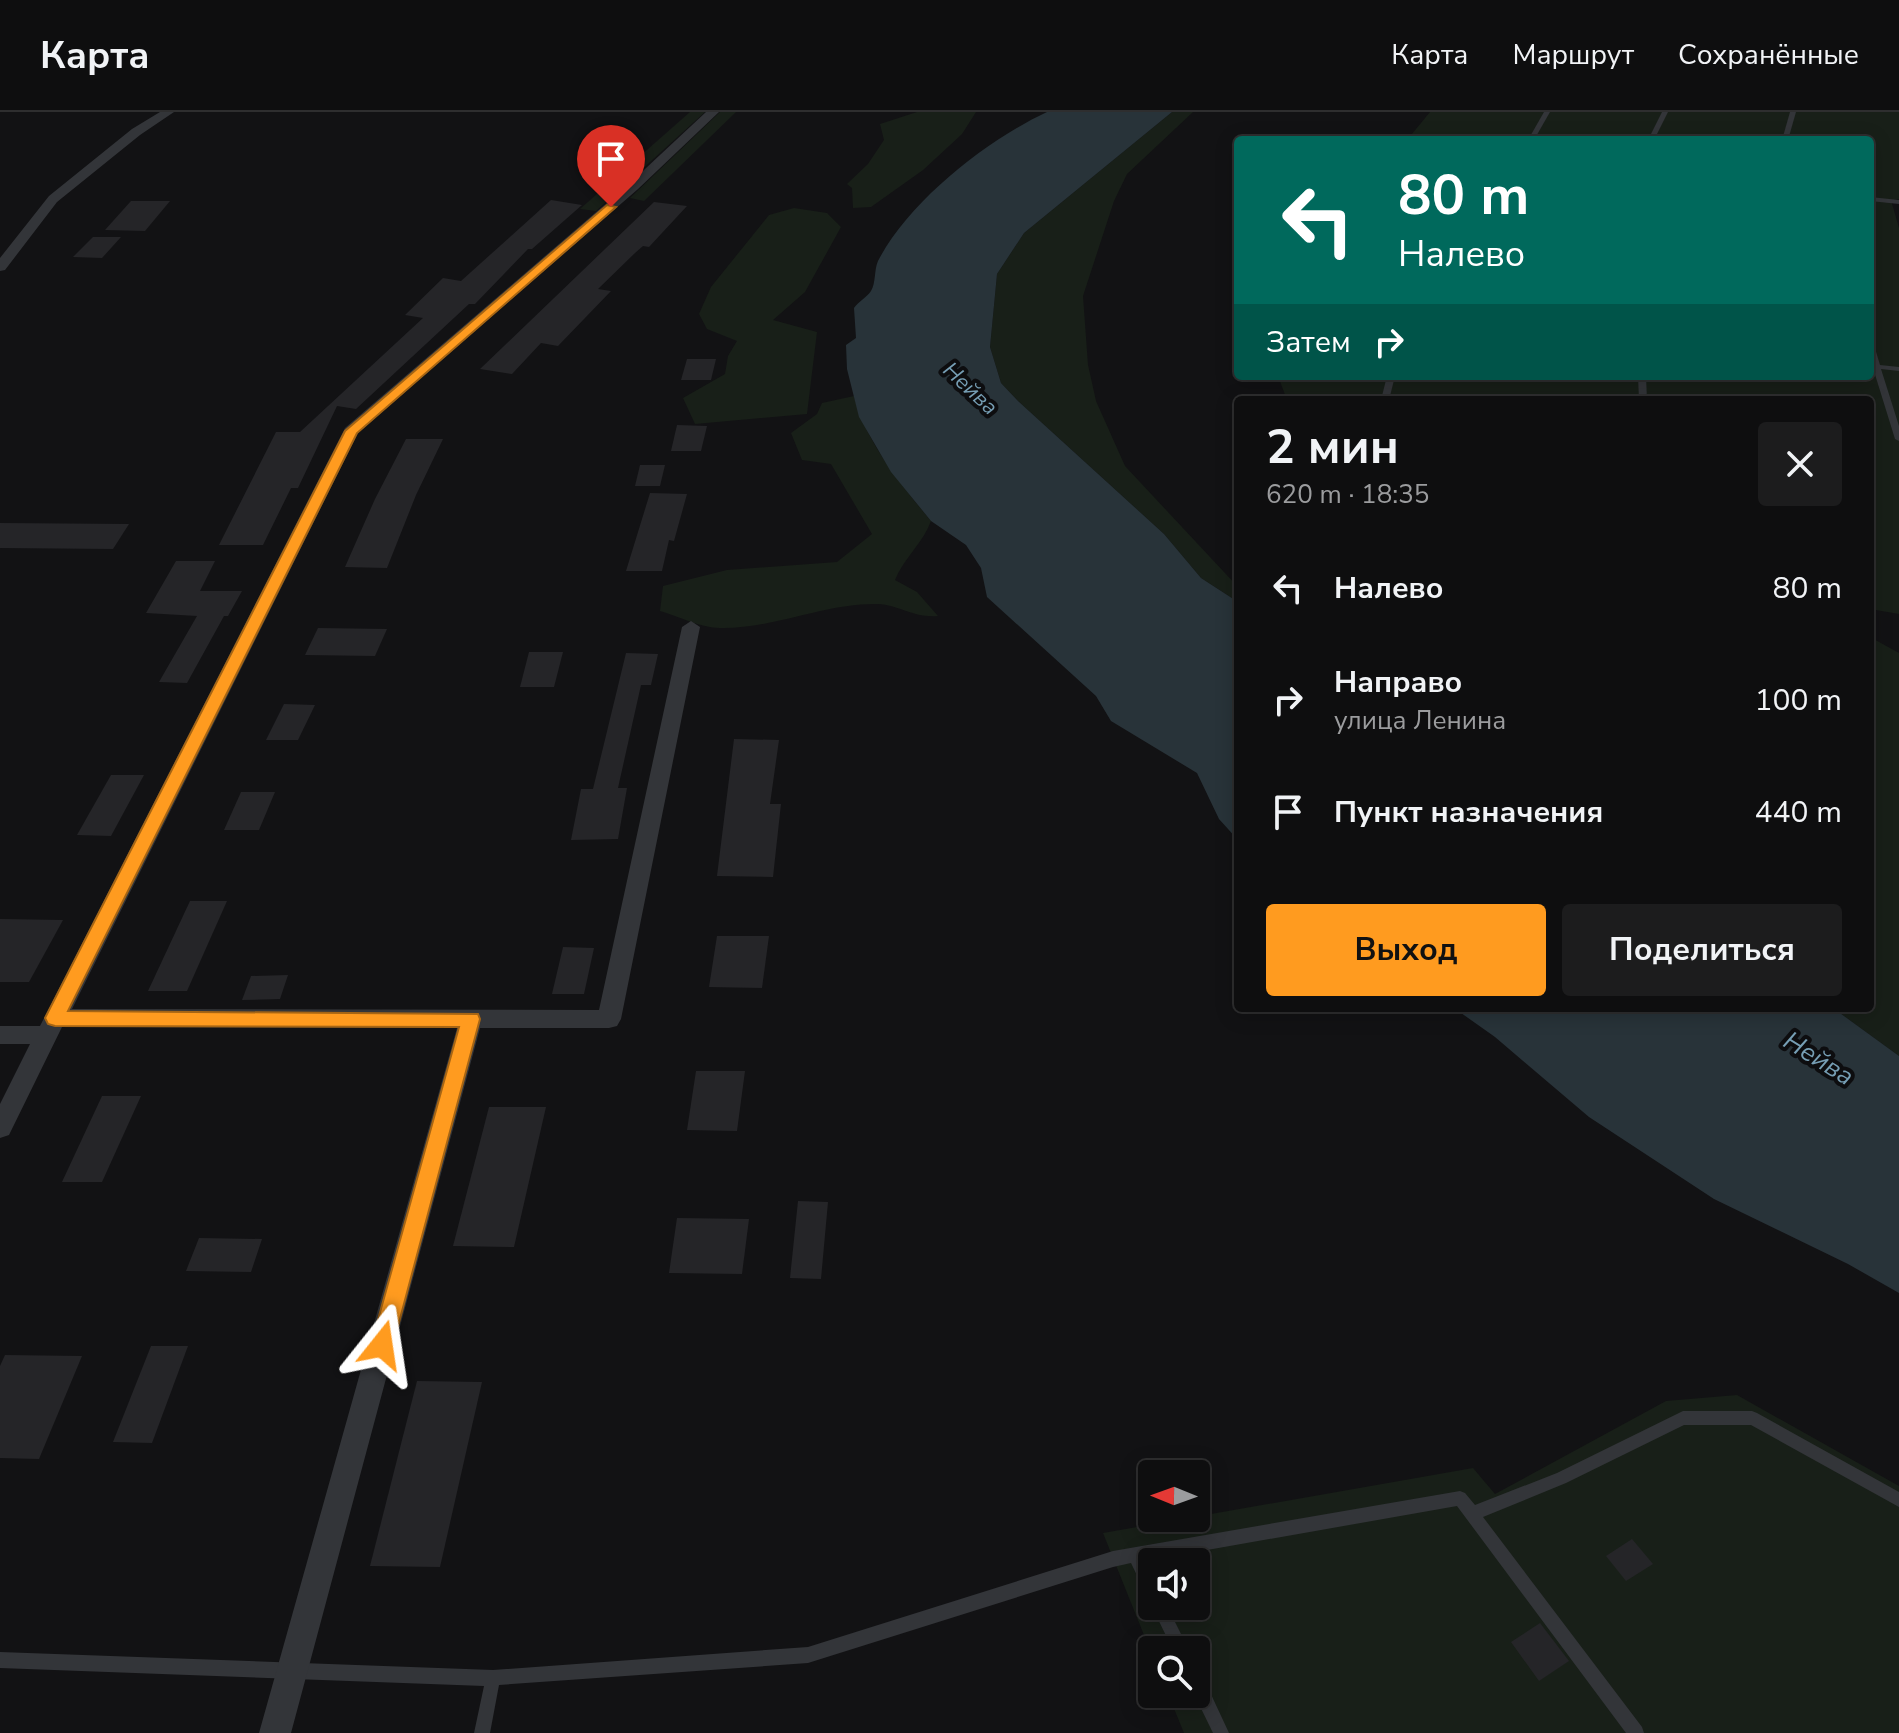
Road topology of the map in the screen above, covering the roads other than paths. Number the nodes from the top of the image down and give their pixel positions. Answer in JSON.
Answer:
{"nodes":[{"id":1,"x":168,"y":112,"type":"edge"},
{"id":2,"x":713,"y":112,"type":"edge"},
{"id":3,"x":1547,"y":112,"type":"edge"},
{"id":4,"x":1665,"y":112,"type":"edge"},
{"id":5,"x":1793,"y":112,"type":"edge"},
{"id":6,"x":1533,"y":136,"type":"edge"},
{"id":7,"x":1653,"y":136,"type":"edge"},
{"id":8,"x":1786,"y":136,"type":"edge"},
{"id":9,"x":1874,"y":199,"type":"edge"},
{"id":10,"x":1899,"y":202,"type":"edge"},
{"id":11,"x":0,"y":267,"type":"edge"},
{"id":12,"x":1874,"y":366,"type":"edge"},
{"id":13,"x":1899,"y":369,"type":"edge"},
{"id":14,"x":1899,"y":439,"type":"edge"},
{"id":15,"x":691,"y":627,"type":"dead end"},
{"id":16,"x":471,"y":1019,"type":"junction"},
{"id":17,"x":51,"y":1027,"type":"junction"},
{"id":18,"x":0,"y":1035,"type":"edge"},
{"id":19,"x":0,"y":1128,"type":"edge"},
{"id":20,"x":1899,"y":1500,"type":"edge"},
{"id":21,"x":1472,"y":1514,"type":"junction"},
{"id":22,"x":1135,"y":1556,"type":"junction"},
{"id":23,"x":1138,"y":1562,"type":"edge"},
{"id":24,"x":0,"y":1660,"type":"edge"},
{"id":25,"x":293,"y":1671,"type":"junction"},
{"id":26,"x":493,"y":1678,"type":"junction"},
{"id":27,"x":1209,"y":1708,"type":"edge"},
{"id":28,"x":275,"y":1733,"type":"edge"},
{"id":29,"x":482,"y":1733,"type":"edge"},
{"id":30,"x":1221,"y":1733,"type":"edge"},
{"id":31,"x":1636,"y":1733,"type":"edge"}],
"edges":[{"from":1,"to":11,"type":"street"},
{"from":2,"to":17,"type":"street"},
{"from":3,"to":6,"type":"lane"},
{"from":4,"to":7,"type":"lane"},
{"from":5,"to":8,"type":"lane"},
{"from":9,"to":10,"type":"lane"},
{"from":12,"to":13,"type":"lane"},
{"from":12,"to":14,"type":"lane"},
{"from":15,"to":16,"type":"street"},
{"from":16,"to":17,"type":"street"},
{"from":16,"to":25,"type":"street"},
{"from":17,"to":18,"type":"street"},
{"from":17,"to":19,"type":"street"},
{"from":20,"to":21,"type":"lane"},
{"from":21,"to":22,"type":"lane"},
{"from":21,"to":31,"type":"lane"},
{"from":22,"to":23,"type":"lane"},
{"from":22,"to":26,"type":"lane"},
{"from":24,"to":25,"type":"lane"},
{"from":25,"to":26,"type":"lane"},
{"from":25,"to":28,"type":"street"},
{"from":26,"to":29,"type":"lane"},
{"from":27,"to":30,"type":"lane"}]}
